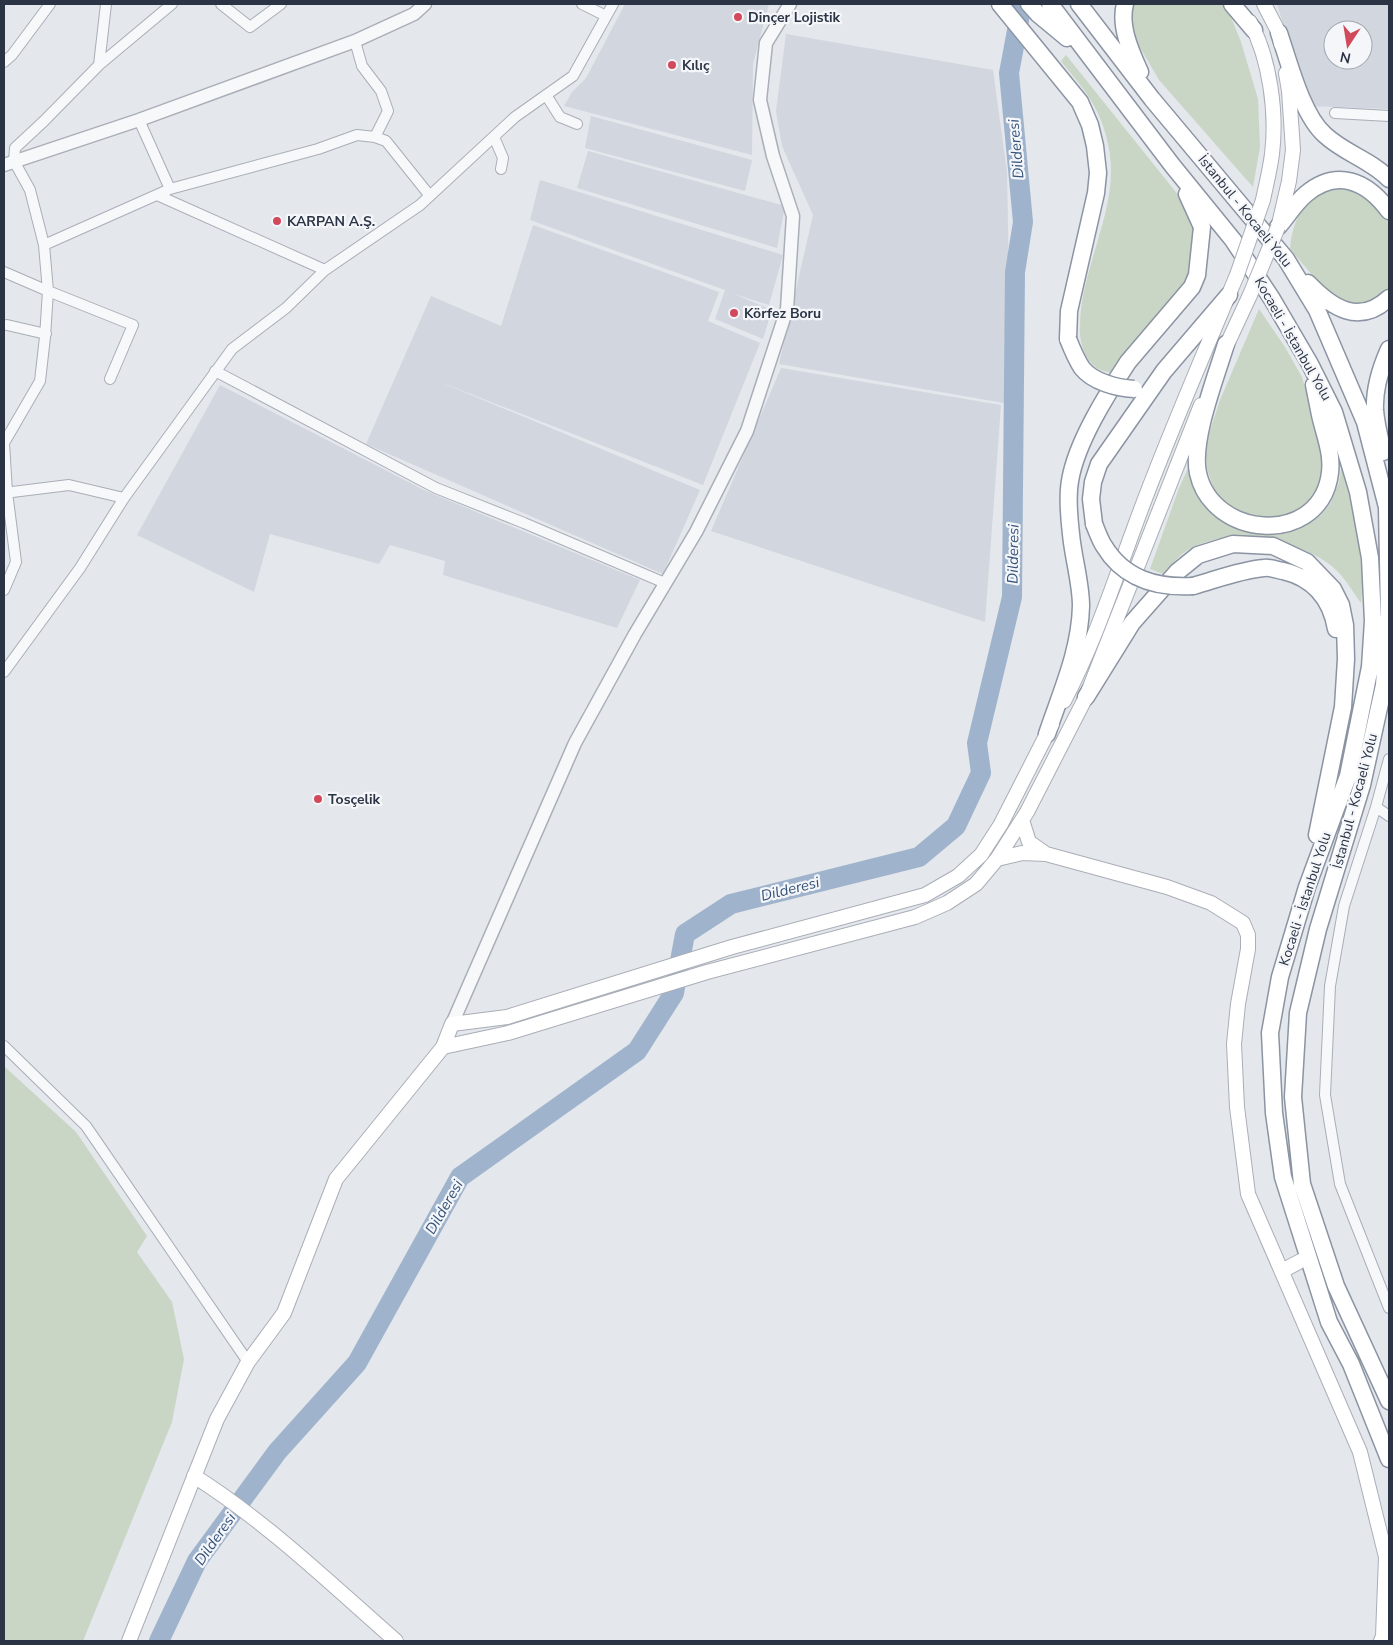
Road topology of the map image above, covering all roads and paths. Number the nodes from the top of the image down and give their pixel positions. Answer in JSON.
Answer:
{"nodes":[{"id":1,"x":50,"y":4,"type":"edge"},
{"id":2,"x":106,"y":4,"type":"edge"},
{"id":3,"x":172,"y":4,"type":"edge"},
{"id":4,"x":221,"y":4,"type":"edge"},
{"id":5,"x":281,"y":4,"type":"edge"},
{"id":6,"x":425,"y":4,"type":"edge"},
{"id":7,"x":582,"y":4,"type":"edge"},
{"id":8,"x":613,"y":4,"type":"edge"},
{"id":9,"x":790,"y":4,"type":"edge"},
{"id":10,"x":1000,"y":4,"type":"edge"},
{"id":11,"x":1079,"y":4,"type":"edge"},
{"id":12,"x":1125,"y":4,"type":"edge"},
{"id":13,"x":1232,"y":4,"type":"edge"},
{"id":14,"x":1240,"y":4,"type":"edge"},
{"id":15,"x":1264,"y":4,"type":"edge"},
{"id":16,"x":1043,"y":8,"type":"edge"},
{"id":17,"x":606,"y":16,"type":"junction"},
{"id":18,"x":1254,"y":30,"type":"junction"},
{"id":19,"x":1279,"y":33,"type":"junction"},
{"id":20,"x":355,"y":41,"type":"junction"},
{"id":21,"x":6,"y":55,"type":"edge"},
{"id":22,"x":99,"y":65,"type":"junction"},
{"id":23,"x":546,"y":95,"type":"junction"},
{"id":24,"x":1152,"y":99,"type":"junction"},
{"id":25,"x":1335,"y":113,"type":"dead end"},
{"id":26,"x":1389,"y":116,"type":"edge"},
{"id":27,"x":139,"y":120,"type":"junction"},
{"id":28,"x":577,"y":124,"type":"dead end"},
{"id":29,"x":375,"y":137,"type":"junction"},
{"id":30,"x":494,"y":137,"type":"junction"},
{"id":31,"x":9,"y":163,"type":"edge"},
{"id":32,"x":1172,"y":165,"type":"junction"},
{"id":33,"x":501,"y":169,"type":"dead end"},
{"id":34,"x":1389,"y":179,"type":"edge"},
{"id":35,"x":170,"y":189,"type":"junction"},
{"id":36,"x":157,"y":195,"type":"junction"},
{"id":37,"x":430,"y":196,"type":"junction"},
{"id":38,"x":1389,"y":211,"type":"edge"},
{"id":39,"x":1278,"y":227,"type":"junction"},
{"id":40,"x":44,"y":245,"type":"junction"},
{"id":41,"x":1286,"y":259,"type":"junction"},
{"id":42,"x":324,"y":270,"type":"junction"},
{"id":43,"x":4,"y":272,"type":"edge"},
{"id":44,"x":48,"y":291,"type":"junction"},
{"id":45,"x":1229,"y":295,"type":"junction"},
{"id":46,"x":1389,"y":298,"type":"edge"},
{"id":47,"x":8,"y":325,"type":"dead end"},
{"id":48,"x":46,"y":334,"type":"junction"},
{"id":49,"x":1226,"y":344,"type":"junction"},
{"id":50,"x":1389,"y":349,"type":"edge"},
{"id":51,"x":1310,"y":364,"type":"junction"},
{"id":52,"x":215,"y":371,"type":"junction"},
{"id":53,"x":1164,"y":372,"type":"junction"},
{"id":54,"x":110,"y":379,"type":"dead end"},
{"id":55,"x":5,"y":492,"type":"edge"},
{"id":56,"x":124,"y":498,"type":"junction"},
{"id":57,"x":1387,"y":507,"type":"junction"},
{"id":58,"x":665,"y":584,"type":"junction"},
{"id":59,"x":4,"y":590,"type":"edge"},
{"id":60,"x":4,"y":672,"type":"edge"},
{"id":61,"x":1344,"y":687,"type":"junction"},
{"id":62,"x":1086,"y":697,"type":"junction"},
{"id":63,"x":1047,"y":734,"type":"junction"},
{"id":64,"x":1389,"y":759,"type":"edge"},
{"id":65,"x":1376,"y":807,"type":"junction"},
{"id":66,"x":1389,"y":816,"type":"edge"},
{"id":67,"x":1022,"y":820,"type":"junction"},
{"id":68,"x":1046,"y":854,"type":"junction"},
{"id":69,"x":997,"y":859,"type":"junction"},
{"id":70,"x":1307,"y":887,"type":"junction"},
{"id":71,"x":452,"y":1024,"type":"junction"},
{"id":72,"x":4,"y":1046,"type":"edge"},
{"id":73,"x":443,"y":1047,"type":"junction"},
{"id":74,"x":1308,"y":1256,"type":"junction"},
{"id":75,"x":1282,"y":1271,"type":"junction"},
{"id":76,"x":1389,"y":1308,"type":"edge"},
{"id":77,"x":248,"y":1362,"type":"junction"},
{"id":78,"x":1389,"y":1400,"type":"edge"},
{"id":79,"x":1389,"y":1459,"type":"edge"},
{"id":80,"x":194,"y":1476,"type":"junction"},
{"id":81,"x":129,"y":1641,"type":"edge"},
{"id":82,"x":396,"y":1641,"type":"edge"},
{"id":83,"x":1381,"y":1641,"type":"edge"}],
"edges":[{"from":1,"to":21,"type":"street"},
{"from":2,"to":22,"type":"street"},
{"from":3,"to":22,"type":"street"},
{"from":4,"to":5,"type":"street"},
{"from":6,"to":20,"type":"street"},
{"from":7,"to":17,"type":"street"},
{"from":8,"to":17,"type":"street"},
{"from":9,"to":58,"type":"street"},
{"from":10,"to":53,"type":"highway","bridge":true},
{"from":11,"to":24,"type":"highway","name":"İstanbul - Kocaeli Yolu"},
{"from":12,"to":24,"type":"highway"},
{"from":13,"to":18,"type":"highway"},
{"from":14,"to":18,"type":"main road"},
{"from":15,"to":19,"type":"main road"},
{"from":16,"to":32,"type":"highway","name":"Kocaeli - İstanbul Yolu"},
{"from":17,"to":23,"type":"street"},
{"from":18,"to":45,"type":"main road","bridge":true},
{"from":19,"to":34,"type":"highway"},
{"from":19,"to":39,"type":"main road"},
{"from":20,"to":27,"type":"street"},
{"from":20,"to":29,"type":"street"},
{"from":22,"to":31,"type":"street"},
{"from":23,"to":28,"type":"street"},
{"from":23,"to":30,"type":"street"},
{"from":24,"to":41,"type":"highway","name":"İstanbul - Kocaeli Yolu"},
{"from":25,"to":26,"type":"street"},
{"from":27,"to":31,"type":"street"},
{"from":27,"to":35,"type":"street"},
{"from":29,"to":35,"type":"street"},
{"from":29,"to":37,"type":"street"},
{"from":30,"to":33,"type":"street"},
{"from":30,"to":37,"type":"street"},
{"from":31,"to":40,"type":"street"},
{"from":32,"to":51,"type":"highway","name":"Kocaeli - İstanbul Yolu"},
{"from":32,"to":63,"type":"highway"},
{"from":35,"to":36,"type":"street"},
{"from":36,"to":40,"type":"street"},
{"from":36,"to":42,"type":"street"},
{"from":37,"to":42,"type":"street"},
{"from":38,"to":39,"type":"highway"},
{"from":39,"to":49,"type":"main road","bridge":true},
{"from":40,"to":44,"type":"street"},
{"from":41,"to":46,"type":"highway"},
{"from":41,"to":57,"type":"highway","name":"İstanbul - Kocaeli Yolu"},
{"from":42,"to":52,"type":"street"},
{"from":43,"to":44,"type":"street"},
{"from":44,"to":48,"type":"street"},
{"from":44,"to":54,"type":"street"},
{"from":45,"to":53,"type":"highway"},
{"from":45,"to":63,"type":"main road"},
{"from":47,"to":48,"type":"street"},
{"from":48,"to":55,"type":"street"},
{"from":49,"to":51,"type":"highway"},
{"from":49,"to":62,"type":"main road"},
{"from":50,"to":57,"type":"highway"},
{"from":51,"to":70,"type":"highway","name":"Kocaeli - İstanbul Yolu"},
{"from":52,"to":56,"type":"street"},
{"from":52,"to":58,"type":"street"},
{"from":53,"to":61,"type":"highway","bridge":true},
{"from":55,"to":56,"type":"street"},
{"from":55,"to":59,"type":"street"},
{"from":56,"to":60,"type":"street"},
{"from":57,"to":78,"type":"highway","name":"İstanbul - Kocaeli Yolu"},
{"from":58,"to":71,"type":"street"},
{"from":61,"to":62,"type":"highway"},
{"from":61,"to":70,"type":"highway"},
{"from":62,"to":67,"type":"main road"},
{"from":63,"to":71,"type":"main road"},
{"from":64,"to":65,"type":"street"},
{"from":65,"to":66,"type":"street"},
{"from":65,"to":76,"type":"street"},
{"from":67,"to":68,"type":"main road"},
{"from":67,"to":69,"type":"main road"},
{"from":68,"to":69,"type":"main road"},
{"from":68,"to":75,"type":"main road"},
{"from":69,"to":73,"type":"main road"},
{"from":70,"to":74,"type":"highway","name":"Kocaeli - İstanbul Yolu"},
{"from":71,"to":73,"type":"main road"},
{"from":72,"to":77,"type":"street"},
{"from":73,"to":77,"type":"main road"},
{"from":74,"to":75,"type":"main road"},
{"from":74,"to":79,"type":"highway","name":"Kocaeli - İstanbul Yolu"},
{"from":75,"to":83,"type":"main road"},
{"from":77,"to":80,"type":"main road"},
{"from":80,"to":81,"type":"main road"},
{"from":80,"to":82,"type":"main road"}]}
